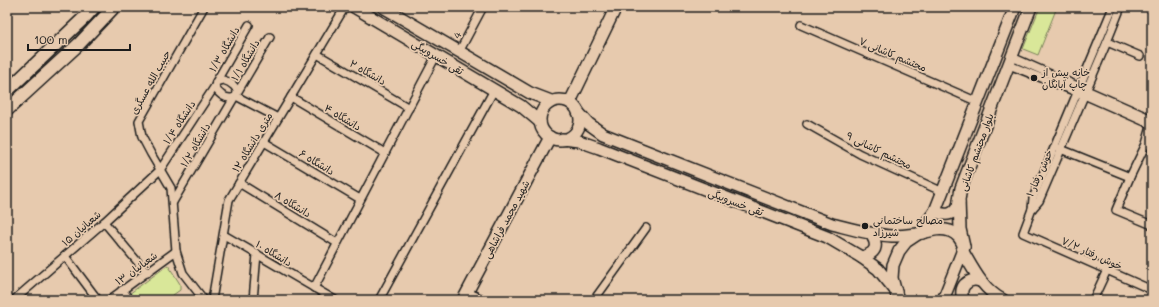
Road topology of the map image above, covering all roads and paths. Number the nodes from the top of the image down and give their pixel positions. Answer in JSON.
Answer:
{"nodes":[{"id":1,"x":94,"y":7,"type":"edge"},
{"id":2,"x":114,"y":7,"type":"edge"},
{"id":3,"x":204,"y":7,"type":"edge"},
{"id":4,"x":345,"y":7,"type":"edge"},
{"id":5,"x":354,"y":7,"type":"edge"},
{"id":6,"x":383,"y":7,"type":"edge"},
{"id":7,"x":483,"y":7,"type":"edge"},
{"id":8,"x":616,"y":7,"type":"edge"},
{"id":9,"x":1015,"y":7,"type":"edge"},
{"id":10,"x":1031,"y":7,"type":"edge"},
{"id":11,"x":1113,"y":7,"type":"edge"},
{"id":12,"x":1121,"y":7,"type":"edge"},
{"id":13,"x":249,"y":25,"type":"dead end"},
{"id":14,"x":801,"y":25,"type":"dead end"},
{"id":15,"x":270,"y":37,"type":"dead end"},
{"id":16,"x":1107,"y":42,"type":"junction"},
{"id":17,"x":459,"y":52,"type":"junction"},
{"id":18,"x":317,"y":54,"type":"junction"},
{"id":19,"x":436,"y":56,"type":"junction"},
{"id":20,"x":1140,"y":56,"type":"dead end"},
{"id":21,"x":1010,"y":61,"type":"junction"},
{"id":22,"x":216,"y":84,"type":"junction"},
{"id":23,"x":494,"y":90,"type":"junction"},
{"id":24,"x":7,"y":91,"type":"edge"},
{"id":25,"x":1082,"y":91,"type":"junction"},
{"id":26,"x":236,"y":96,"type":"junction"},
{"id":27,"x":291,"y":97,"type":"junction"},
{"id":28,"x":552,"y":101,"type":"junction"},
{"id":29,"x":570,"y":102,"type":"junction"},
{"id":30,"x":978,"y":102,"type":"junction"},
{"id":31,"x":409,"y":108,"type":"junction"},
{"id":32,"x":7,"y":110,"type":"edge"},
{"id":33,"x":578,"y":112,"type":"junction"},
{"id":34,"x":278,"y":118,"type":"junction"},
{"id":35,"x":1152,"y":119,"type":"edge"},
{"id":36,"x":540,"y":122,"type":"junction"},
{"id":37,"x":807,"y":124,"type":"dead end"},
{"id":38,"x":1152,"y":125,"type":"edge"},
{"id":39,"x":550,"y":137,"type":"junction"},
{"id":40,"x":1152,"y":137,"type":"edge"},
{"id":41,"x":562,"y":140,"type":"junction"},
{"id":42,"x":264,"y":142,"type":"junction"},
{"id":43,"x":1146,"y":144,"type":"junction"},
{"id":44,"x":1058,"y":148,"type":"junction"},
{"id":45,"x":385,"y":153,"type":"junction"},
{"id":46,"x":160,"y":170,"type":"junction"},
{"id":47,"x":1130,"y":177,"type":"junction"},
{"id":48,"x":239,"y":183,"type":"junction"},
{"id":49,"x":943,"y":192,"type":"junction"},
{"id":50,"x":360,"y":199,"type":"junction"},
{"id":51,"x":959,"y":200,"type":"junction"},
{"id":52,"x":173,"y":202,"type":"junction"},
{"id":53,"x":935,"y":211,"type":"junction"},
{"id":54,"x":104,"y":222,"type":"junction"},
{"id":55,"x":1152,"y":226,"type":"edge"},
{"id":56,"x":646,"y":228,"type":"dead end"},
{"id":57,"x":920,"y":233,"type":"junction"},
{"id":58,"x":1023,"y":233,"type":"joint"},
{"id":59,"x":224,"y":234,"type":"junction"},
{"id":60,"x":871,"y":234,"type":"junction"},
{"id":61,"x":337,"y":243,"type":"junction"},
{"id":62,"x":963,"y":249,"type":"junction"},
{"id":63,"x":176,"y":251,"type":"junction"},
{"id":64,"x":257,"y":254,"type":"junction"},
{"id":65,"x":65,"y":256,"type":"junction"},
{"id":66,"x":861,"y":258,"type":"junction"},
{"id":67,"x":1107,"y":270,"type":"junction"},
{"id":68,"x":147,"y":272,"type":"junction"},
{"id":69,"x":980,"y":280,"type":"junction"},
{"id":70,"x":314,"y":288,"type":"junction"},
{"id":71,"x":122,"y":290,"type":"junction"},
{"id":72,"x":1152,"y":290,"type":"edge"},
{"id":73,"x":465,"y":296,"type":"edge"},
{"id":74,"x":897,"y":296,"type":"edge"},
{"id":75,"x":14,"y":300,"type":"edge"},
{"id":76,"x":98,"y":300,"type":"edge"},
{"id":77,"x":109,"y":300,"type":"edge"},
{"id":78,"x":130,"y":300,"type":"edge"},
{"id":79,"x":204,"y":300,"type":"edge"},
{"id":80,"x":212,"y":300,"type":"edge"},
{"id":81,"x":253,"y":300,"type":"edge"},
{"id":82,"x":334,"y":300,"type":"edge"},
{"id":83,"x":379,"y":300,"type":"edge"},
{"id":84,"x":485,"y":300,"type":"edge"},
{"id":85,"x":594,"y":300,"type":"edge"},
{"id":86,"x":943,"y":300,"type":"edge"},
{"id":87,"x":964,"y":300,"type":"edge"},
{"id":88,"x":1003,"y":300,"type":"edge"},
{"id":89,"x":1093,"y":300,"type":"edge"}],
"edges":[{"from":1,"to":24,"type":"main road"},
{"from":2,"to":32,"type":"main road"},
{"from":3,"to":46,"type":"street","name":"حبیب الله عسگری"},
{"from":4,"to":18,"type":"street","name":"۱۲ متری دانشگاه"},
{"from":5,"to":19,"type":"main road","name":"تقی خسروبیگی"},
{"from":6,"to":17,"type":"main road","name":"تقی خسروبیگی"},
{"from":7,"to":17,"type":"street","name":"4"},
{"from":8,"to":29,"type":"main road"},
{"from":9,"to":30,"type":"main road","name":"بلوار محتشم کاشانی"},
{"from":10,"to":21,"type":"main road","name":"بلوار محتشم کاشانی"},
{"from":11,"to":25,"type":"street"},
{"from":12,"to":16,"type":"street"},
{"from":13,"to":22,"type":"street","name":"دانشگاه ۱/۳"},
{"from":14,"to":30,"type":"street","name":"محتشم کاشانی ۷"},
{"from":15,"to":26,"type":"street","name":"دانشگاه ۱/۱"},
{"from":16,"to":20,"type":"street"},
{"from":16,"to":25,"type":"street"},
{"from":17,"to":28,"type":"main road","name":"تقی خسروبیگی"},
{"from":18,"to":27,"type":"street","name":"۱۲ متری دانشگاه"},
{"from":18,"to":31,"type":"street","name":"دانشگاه ۲"},
{"from":19,"to":23,"type":"main road","name":"تقی خسروبیگی"},
{"from":19,"to":31,"type":"street"},
{"from":21,"to":25,"type":"street"},
{"from":21,"to":51,"type":"main road","name":"بلوار محتشم کاشانی"},
{"from":22,"to":26,"type":"street"},
{"from":22,"to":26,"type":"street"},
{"from":22,"to":46,"type":"street","name":"دانشگاه ۱/۴"},
{"from":23,"to":36,"type":"main road","name":"تقی خسروبیگی"},
{"from":23,"to":83,"type":"street"},
{"from":25,"to":35,"type":"street"},
{"from":25,"to":38,"type":"street"},
{"from":25,"to":44,"type":"street","name":"خوش رفتار ۱"},
{"from":26,"to":34,"type":"street"},
{"from":26,"to":52,"type":"street","name":"دانشگاه ۱/۲"},
{"from":27,"to":34,"type":"street","name":"۱۲ متری دانشگاه"},
{"from":27,"to":45,"type":"street","name":"دانشگاه ۴"},
{"from":28,"to":29,"type":"main road"},
{"from":28,"to":36,"type":"main road"},
{"from":29,"to":33,"type":"main road"},
{"from":30,"to":49,"type":"main road","name":"بلوار محتشم کاشانی"},
{"from":31,"to":45,"type":"street"},
{"from":33,"to":41,"type":"main road"},
{"from":33,"to":60,"type":"main road","name":"تقی خسروبیگی"},
{"from":34,"to":42,"type":"street","name":"۱۲ متری دانشگاه"},
{"from":36,"to":39,"type":"main road"},
{"from":37,"to":49,"type":"street","name":"محتشم کاشانی ۹"},
{"from":38,"to":43,"type":"street"},
{"from":39,"to":41,"type":"main road"},
{"from":39,"to":73,"type":"main road","name":"شهید محمد فراشاهی"},
{"from":40,"to":43,"type":"street"},
{"from":41,"to":66,"type":"main road","name":"تقی خسروبیگی"},
{"from":42,"to":48,"type":"street","name":"۱۲ متری دانشگاه"},
{"from":42,"to":50,"type":"street","name":"دانشگاه ۶"},
{"from":43,"to":47,"type":"street"},
{"from":44,"to":47,"type":"street"},
{"from":44,"to":58,"type":"street","name":"خوش رفتار ۱"},
{"from":45,"to":50,"type":"street"},
{"from":46,"to":52,"type":"street","name":"حبیب الله عسگری"},
{"from":46,"to":54,"type":"street","name":"شعبانیان ۱۵"},
{"from":47,"to":55,"type":"street"},
{"from":48,"to":59,"type":"street","name":"۱۲ متری دانشگاه"},
{"from":48,"to":61,"type":"street","name":"دانشگاه ۸"},
{"from":49,"to":53,"type":"main road","name":"بلوار محتشم کاشانی"},
{"from":50,"to":61,"type":"street"},
{"from":51,"to":53,"type":"main road"},
{"from":51,"to":62,"type":"main road","name":"بلوار محتشم کاشانی"},
{"from":52,"to":63,"type":"street","name":"حبیب الله عسگری"},
{"from":53,"to":57,"type":"main road","name":"بلوار محتشم کاشانی"},
{"from":54,"to":65,"type":"street","name":"شعبانیان ۱۵"},
{"from":54,"to":68,"type":"street"},
{"from":56,"to":85,"type":"street"},
{"from":57,"to":60,"type":"main road","name":"تقی خسروبیگی"},
{"from":57,"to":62,"type":"main road","name":"تقی خسروبیگی"},
{"from":57,"to":74,"type":"main road","name":"بلوار محتشم کاشانی"},
{"from":58,"to":67,"type":"street","name":"خوش رفتار ۷/۲"},
{"from":59,"to":64,"type":"street","name":"دانشگاه ۱۰"},
{"from":59,"to":80,"type":"street","name":"۱۲ متری دانشگاه"},
{"from":60,"to":66,"type":"main road"},
{"from":61,"to":70,"type":"street"},
{"from":62,"to":69,"type":"main road"},
{"from":62,"to":86,"type":"main road"},
{"from":63,"to":68,"type":"street","name":"شعبانیان ۱۳"},
{"from":63,"to":79,"type":"street","name":"حبیب الله عسگری"},
{"from":64,"to":70,"type":"street","name":"دانشگاه ۱۰"},
{"from":64,"to":81,"type":"street"},
{"from":65,"to":75,"type":"street","name":"شعبانیان ۱۵"},
{"from":65,"to":76,"type":"street"},
{"from":66,"to":74,"type":"main road","name":"تقی خسروبیگی"},
{"from":67,"to":72,"type":"street","name":"خوش رفتار ۷/۲"},
{"from":67,"to":89,"type":"street"},
{"from":68,"to":71,"type":"street","name":"شعبانیان ۱۳"},
{"from":69,"to":87,"type":"main road"},
{"from":69,"to":88,"type":"main road"},
{"from":70,"to":82,"type":"street","name":"دانشگاه ۱۰"},
{"from":71,"to":77,"type":"street","name":"شعبانیان ۱۳"},
{"from":71,"to":78,"type":"street"},
{"from":73,"to":84,"type":"street"}]}
